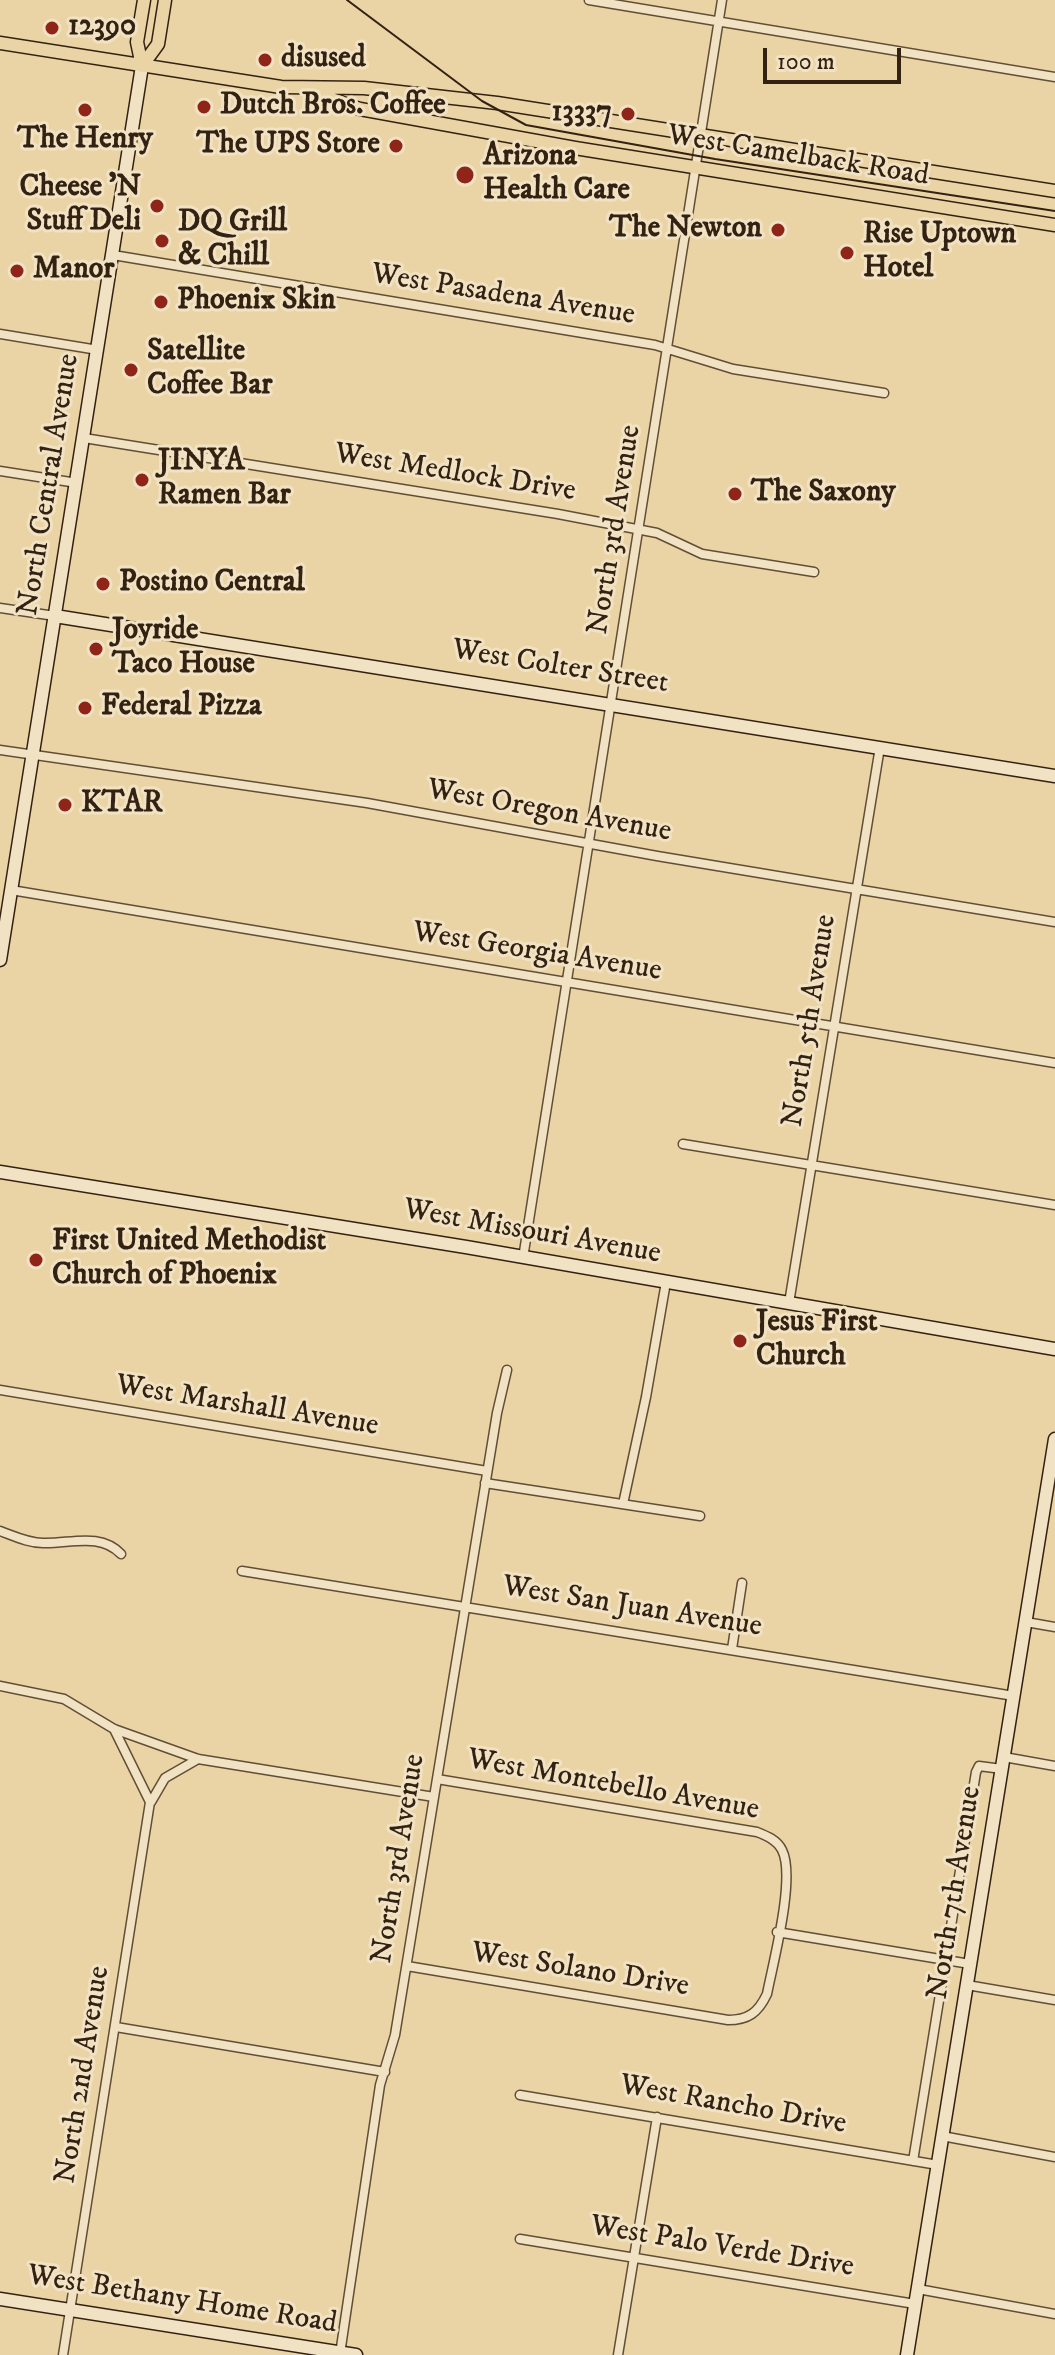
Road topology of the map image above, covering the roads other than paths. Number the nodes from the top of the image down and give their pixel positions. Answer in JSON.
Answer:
{"nodes":[{"id":1,"x":144,"y":0,"type":"edge"},
{"id":2,"x":165,"y":0,"type":"edge"},
{"id":3,"x":589,"y":0,"type":"edge"},
{"id":4,"x":722,"y":0,"type":"edge"},
{"id":5,"x":719,"y":21,"type":"junction"},
{"id":6,"x":0,"y":43,"type":"edge"},
{"id":7,"x":142,"y":66,"type":"junction"},
{"id":8,"x":1055,"y":77,"type":"edge"},
{"id":9,"x":299,"y":88,"type":"junction"},
{"id":10,"x":413,"y":93,"type":"junction"},
{"id":11,"x":375,"y":111,"type":"junction"},
{"id":12,"x":701,"y":137,"type":"junction"},
{"id":13,"x":697,"y":169,"type":"junction"},
{"id":14,"x":1055,"y":191,"type":"edge"},
{"id":15,"x":1055,"y":225,"type":"edge"},
{"id":16,"x":113,"y":255,"type":"junction"},
{"id":17,"x":0,"y":334,"type":"edge"},
{"id":18,"x":670,"y":348,"type":"junction"},
{"id":19,"x":98,"y":350,"type":"junction"},
{"id":20,"x":884,"y":393,"type":"dead end"},
{"id":21,"x":84,"y":438,"type":"junction"},
{"id":22,"x":0,"y":471,"type":"edge"},
{"id":23,"x":77,"y":483,"type":"junction"},
{"id":24,"x":638,"y":529,"type":"junction"},
{"id":25,"x":814,"y":572,"type":"dead end"},
{"id":26,"x":1,"y":608,"type":"edge"},
{"id":27,"x":55,"y":616,"type":"junction"},
{"id":28,"x":611,"y":702,"type":"junction"},
{"id":29,"x":880,"y":747,"type":"junction"},
{"id":30,"x":0,"y":750,"type":"edge"},
{"id":31,"x":33,"y":754,"type":"junction"},
{"id":32,"x":1055,"y":776,"type":"edge"},
{"id":33,"x":589,"y":843,"type":"junction"},
{"id":34,"x":857,"y":889,"type":"junction"},
{"id":35,"x":11,"y":890,"type":"junction"},
{"id":36,"x":1055,"y":922,"type":"edge"},
{"id":37,"x":0,"y":960,"type":"edge"},
{"id":38,"x":566,"y":982,"type":"junction"},
{"id":39,"x":835,"y":1028,"type":"junction"},
{"id":40,"x":1055,"y":1063,"type":"edge"},
{"id":41,"x":683,"y":1144,"type":"dead end"},
{"id":42,"x":812,"y":1165,"type":"junction"},
{"id":43,"x":0,"y":1172,"type":"edge"},
{"id":44,"x":1055,"y":1205,"type":"edge"},
{"id":45,"x":523,"y":1258,"type":"junction"},
{"id":46,"x":666,"y":1282,"type":"junction"},
{"id":47,"x":789,"y":1303,"type":"junction"},
{"id":48,"x":1055,"y":1349,"type":"edge"},
{"id":49,"x":507,"y":1370,"type":"dead end"},
{"id":50,"x":0,"y":1390,"type":"edge"},
{"id":51,"x":1055,"y":1439,"type":"edge"},
{"id":52,"x":487,"y":1471,"type":"junction"},
{"id":53,"x":485,"y":1483,"type":"junction"},
{"id":54,"x":1051,"y":1486,"type":"edge"},
{"id":55,"x":623,"y":1504,"type":"junction"},
{"id":56,"x":700,"y":1516,"type":"dead end"},
{"id":57,"x":0,"y":1531,"type":"edge"},
{"id":58,"x":121,"y":1554,"type":"dead end"},
{"id":59,"x":242,"y":1571,"type":"dead end"},
{"id":60,"x":742,"y":1583,"type":"dead end"},
{"id":61,"x":465,"y":1607,"type":"junction"},
{"id":62,"x":1026,"y":1622,"type":"junction"},
{"id":63,"x":1055,"y":1627,"type":"edge"},
{"id":64,"x":732,"y":1649,"type":"junction"},
{"id":65,"x":0,"y":1686,"type":"edge"},
{"id":66,"x":1014,"y":1696,"type":"junction"},
{"id":67,"x":114,"y":1729,"type":"junction"},
{"id":68,"x":198,"y":1759,"type":"junction"},
{"id":69,"x":1003,"y":1763,"type":"junction"},
{"id":70,"x":1055,"y":1766,"type":"edge"},
{"id":71,"x":437,"y":1779,"type":"junction"},
{"id":72,"x":434,"y":1797,"type":"junction"},
{"id":73,"x":150,"y":1802,"type":"junction"},
{"id":74,"x":777,"y":1932,"type":"junction"},
{"id":75,"x":947,"y":1960,"type":"junction"},
{"id":76,"x":970,"y":1964,"type":"junction"},
{"id":77,"x":407,"y":1966,"type":"junction"},
{"id":78,"x":967,"y":1985,"type":"junction"},
{"id":79,"x":1055,"y":2000,"type":"edge"},
{"id":80,"x":116,"y":2027,"type":"junction"},
{"id":81,"x":385,"y":2072,"type":"junction"},
{"id":82,"x":520,"y":2095,"type":"dead end"},
{"id":83,"x":657,"y":2117,"type":"junction"},
{"id":84,"x":942,"y":2136,"type":"junction"},
{"id":85,"x":1055,"y":2157,"type":"edge"},
{"id":86,"x":913,"y":2161,"type":"junction"},
{"id":87,"x":938,"y":2165,"type":"junction"},
{"id":88,"x":520,"y":2239,"type":"dead end"},
{"id":89,"x":634,"y":2257,"type":"junction"},
{"id":90,"x":918,"y":2289,"type":"junction"},
{"id":91,"x":0,"y":2299,"type":"edge"},
{"id":92,"x":915,"y":2304,"type":"junction"},
{"id":93,"x":69,"y":2310,"type":"junction"},
{"id":94,"x":1055,"y":2314,"type":"edge"},
{"id":95,"x":340,"y":2354,"type":"edge"},
{"id":96,"x":63,"y":2355,"type":"edge"},
{"id":97,"x":356,"y":2355,"type":"edge"},
{"id":98,"x":618,"y":2355,"type":"edge"},
{"id":99,"x":907,"y":2355,"type":"edge"}],
"edges":[{"from":1,"to":7,"type":"main road","name":"North Central Avenue"},
{"from":2,"to":7,"type":"main road","name":"North Central Avenue"},
{"from":3,"to":5,"type":"street"},
{"from":4,"to":5,"type":"street","name":"North 3rd Avenue"},
{"from":5,"to":8,"type":"street"},
{"from":5,"to":12,"type":"street","name":"North 3rd Avenue"},
{"from":6,"to":7,"type":"main road","name":"West Camelback Road"},
{"from":7,"to":9,"type":"main road","name":"West Camelback Road"},
{"from":7,"to":16,"type":"main road","name":"North Central Avenue"},
{"from":9,"to":10,"type":"main road","name":"West Camelback Road"},
{"from":9,"to":11,"type":"main road","name":"West Camelback Road"},
{"from":10,"to":11,"type":"main road"},
{"from":10,"to":12,"type":"main road","name":"West Camelback Road"},
{"from":11,"to":13,"type":"main road","name":"West Camelback Road"},
{"from":12,"to":13,"type":"street","name":"North 3rd Avenue"},
{"from":12,"to":14,"type":"main road","name":"West Camelback Road"},
{"from":13,"to":15,"type":"main road","name":"West Camelback Road"},
{"from":13,"to":18,"type":"street","name":"North 3rd Avenue"},
{"from":16,"to":18,"type":"street","name":"West Pasadena Avenue"},
{"from":16,"to":19,"type":"main road","name":"North Central Avenue"},
{"from":17,"to":19,"type":"street"},
{"from":18,"to":20,"type":"street","name":"West Pasadena Avenue"},
{"from":18,"to":24,"type":"street","name":"North 3rd Avenue"},
{"from":19,"to":21,"type":"main road","name":"North Central Avenue"},
{"from":21,"to":23,"type":"main road","name":"North Central Avenue"},
{"from":21,"to":24,"type":"street","name":"West Medlock Drive"},
{"from":22,"to":23,"type":"street"},
{"from":23,"to":27,"type":"main road","name":"North Central Avenue"},
{"from":24,"to":25,"type":"street","name":"West Medlock Drive"},
{"from":24,"to":28,"type":"street","name":"North 3rd Avenue"},
{"from":26,"to":27,"type":"street"},
{"from":27,"to":28,"type":"main road","name":"West Colter Street"},
{"from":27,"to":31,"type":"main road","name":"North Central Avenue"},
{"from":28,"to":29,"type":"main road","name":"West Colter Street"},
{"from":28,"to":33,"type":"street","name":"North 3rd Avenue"},
{"from":29,"to":32,"type":"main road","name":"West Colter Street"},
{"from":29,"to":34,"type":"street","name":"North 5th Avenue"},
{"from":30,"to":31,"type":"street","name":"West Oregon Avenue"},
{"from":31,"to":33,"type":"street","name":"West Oregon Avenue"},
{"from":31,"to":35,"type":"main road","name":"North Central Avenue"},
{"from":33,"to":34,"type":"street","name":"West Oregon Avenue"},
{"from":33,"to":38,"type":"street","name":"North 3rd Avenue"},
{"from":34,"to":36,"type":"street","name":"West Oregon Avenue"},
{"from":34,"to":39,"type":"street","name":"North 5th Avenue"},
{"from":35,"to":37,"type":"main road","name":"North Central Avenue"},
{"from":35,"to":38,"type":"street","name":"West Georgia Avenue"},
{"from":38,"to":39,"type":"street","name":"West Georgia Avenue"},
{"from":38,"to":45,"type":"street","name":"North 3rd Avenue"},
{"from":39,"to":40,"type":"street","name":"West Georgia Avenue"},
{"from":39,"to":42,"type":"street","name":"North 5th Avenue"},
{"from":41,"to":42,"type":"street"},
{"from":42,"to":44,"type":"street"},
{"from":42,"to":47,"type":"street","name":"North 5th Avenue"},
{"from":43,"to":45,"type":"main road","name":"West Missouri Avenue"},
{"from":45,"to":46,"type":"main road","name":"West Missouri Avenue"},
{"from":46,"to":47,"type":"main road","name":"West Missouri Avenue"},
{"from":46,"to":55,"type":"street"},
{"from":47,"to":48,"type":"main road","name":"West Missouri Avenue"},
{"from":49,"to":52,"type":"street","name":"North 3rd Avenue"},
{"from":50,"to":52,"type":"street","name":"West Marshall Avenue"},
{"from":51,"to":54,"type":"main road","name":"North 7th Avenue"},
{"from":52,"to":53,"type":"street","name":"North 3rd Avenue"},
{"from":53,"to":55,"type":"street"},
{"from":53,"to":61,"type":"street","name":"North 3rd Avenue"},
{"from":54,"to":62,"type":"main road","name":"North 7th Avenue"},
{"from":55,"to":56,"type":"street"},
{"from":57,"to":58,"type":"street"},
{"from":59,"to":61,"type":"street","name":"West San Juan Avenue"},
{"from":60,"to":64,"type":"street"},
{"from":61,"to":64,"type":"street","name":"West San Juan Avenue"},
{"from":61,"to":71,"type":"street","name":"North 3rd Avenue"},
{"from":62,"to":63,"type":"street"},
{"from":62,"to":66,"type":"main road","name":"North 7th Avenue"},
{"from":64,"to":66,"type":"street","name":"West San Juan Avenue"},
{"from":65,"to":67,"type":"street","name":"West Montebello Avenue"},
{"from":66,"to":69,"type":"main road","name":"North 7th Avenue"},
{"from":67,"to":68,"type":"street","name":"West Montebello Avenue"},
{"from":67,"to":73,"type":"street"},
{"from":68,"to":72,"type":"street","name":"West Montebello Avenue"},
{"from":68,"to":73,"type":"street"},
{"from":69,"to":70,"type":"street"},
{"from":69,"to":75,"type":"street"},
{"from":69,"to":76,"type":"main road","name":"North 7th Avenue"},
{"from":71,"to":72,"type":"street","name":"North 3rd Avenue"},
{"from":71,"to":74,"type":"street","name":"West Montebello Avenue"},
{"from":72,"to":77,"type":"street","name":"North 3rd Avenue"},
{"from":73,"to":80,"type":"street","name":"North 2nd Avenue"},
{"from":74,"to":75,"type":"street"},
{"from":74,"to":77,"type":"street","name":"West Solano Drive"},
{"from":75,"to":76,"type":"street"},
{"from":75,"to":86,"type":"street"},
{"from":76,"to":78,"type":"main road","name":"North 7th Avenue"},
{"from":77,"to":81,"type":"street","name":"North 3rd Avenue"},
{"from":78,"to":79,"type":"street"},
{"from":78,"to":84,"type":"main road","name":"North 7th Avenue"},
{"from":80,"to":81,"type":"street"},
{"from":80,"to":93,"type":"street","name":"North 2nd Avenue"},
{"from":81,"to":95,"type":"street","name":"North 3rd Avenue"},
{"from":82,"to":83,"type":"street","name":"West Rancho Drive"},
{"from":83,"to":86,"type":"street","name":"West Rancho Drive"},
{"from":83,"to":89,"type":"street"},
{"from":84,"to":85,"type":"street"},
{"from":84,"to":87,"type":"main road","name":"North 7th Avenue"},
{"from":86,"to":87,"type":"street","name":"West Rancho Drive"},
{"from":87,"to":90,"type":"main road","name":"North 7th Avenue"},
{"from":88,"to":89,"type":"street","name":"West Palo Verde Drive"},
{"from":89,"to":92,"type":"street","name":"West Palo Verde Drive"},
{"from":89,"to":98,"type":"street"},
{"from":90,"to":92,"type":"main road","name":"North 7th Avenue"},
{"from":90,"to":94,"type":"street"},
{"from":91,"to":93,"type":"main road","name":"West Bethany Home Road"},
{"from":92,"to":99,"type":"main road","name":"North 7th Avenue"},
{"from":93,"to":95,"type":"main road","name":"West Bethany Home Road"},
{"from":93,"to":96,"type":"street","name":"North 2nd Avenue"},
{"from":95,"to":97,"type":"main road","name":"West Bethany Home Road"}]}
